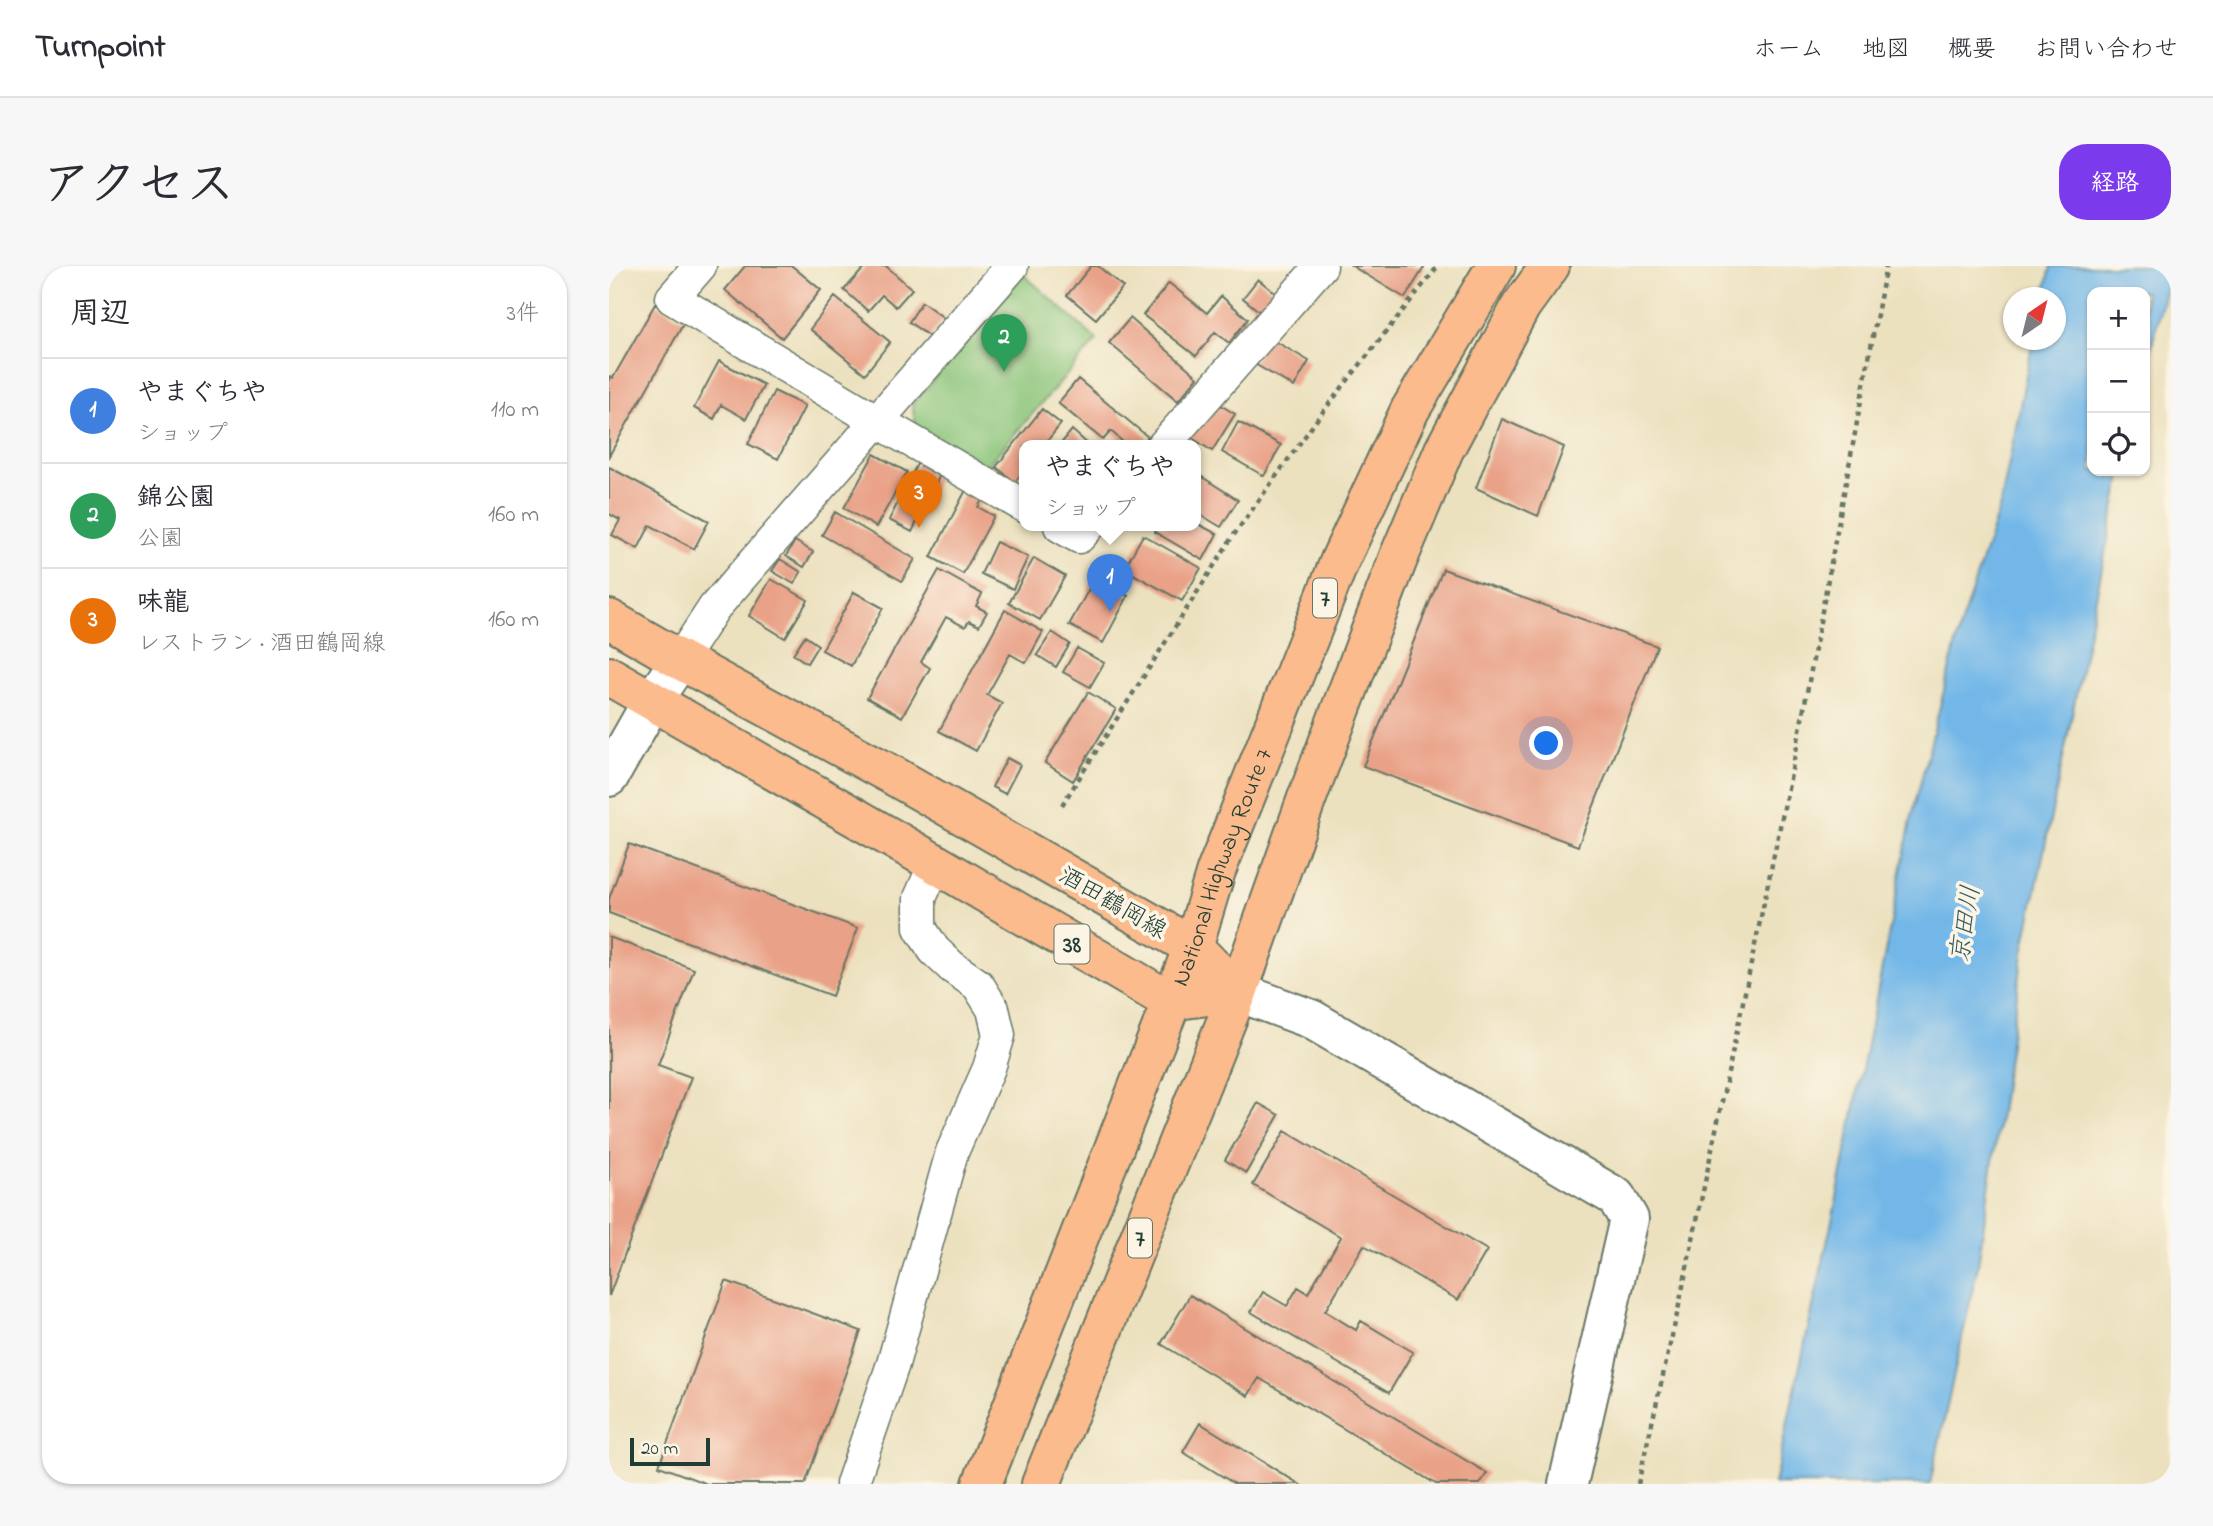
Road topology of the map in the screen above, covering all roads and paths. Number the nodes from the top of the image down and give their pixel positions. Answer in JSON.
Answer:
{"nodes":[{"id":1,"x":700,"y":266,"type":"edge"},
{"id":2,"x":1011,"y":266,"type":"edge"},
{"id":3,"x":1321,"y":266,"type":"edge"},
{"id":4,"x":1438,"y":266,"type":"edge"},
{"id":5,"x":1496,"y":266,"type":"edge"},
{"id":6,"x":1550,"y":266,"type":"edge"},
{"id":7,"x":1886,"y":266,"type":"edge"},
{"id":8,"x":877,"y":421,"type":"junction"},
{"id":9,"x":1168,"y":440,"type":"edge"},
{"id":10,"x":1019,"y":503,"type":"edge"},
{"id":11,"x":1069,"y":531,"type":"edge"},
{"id":12,"x":1084,"y":531,"type":"edge"},
{"id":13,"x":609,"y":619,"type":"edge"},
{"id":14,"x":680,"y":660,"type":"junction"},
{"id":15,"x":609,"y":676,"type":"edge"},
{"id":16,"x":652,"y":701,"type":"junction"},
{"id":17,"x":609,"y":777,"type":"edge"},
{"id":18,"x":1062,"y":805,"type":"dead end"},
{"id":19,"x":935,"y":864,"type":"junction"},
{"id":20,"x":1193,"y":947,"type":"junction"},
{"id":21,"x":1238,"y":992,"type":"junction"},
{"id":22,"x":1170,"y":1001,"type":"junction"},
{"id":23,"x":852,"y":1484,"type":"edge"},
{"id":24,"x":982,"y":1484,"type":"edge"},
{"id":25,"x":1041,"y":1484,"type":"edge"},
{"id":26,"x":1568,"y":1484,"type":"edge"},
{"id":27,"x":1638,"y":1484,"type":"edge"}],
"edges":[{"from":1,"to":8,"type":"street"},
{"from":2,"to":8,"type":"street"},
{"from":3,"to":9,"type":"street"},
{"from":4,"to":18,"type":"path"},
{"from":5,"to":20,"type":"main road","name":"National Highway Route 7","number":"7"},
{"from":6,"to":21,"type":"main road","number":"7"},
{"from":7,"to":27,"type":"path"},
{"from":8,"to":10,"type":"street"},
{"from":8,"to":14,"type":"street"},
{"from":11,"to":12,"type":"street"},
{"from":13,"to":14,"type":"main road","name":"酒田鶴岡線","number":"38"},
{"from":14,"to":16,"type":"street"},
{"from":14,"to":20,"type":"main road","name":"酒田鶴岡線","number":"38"},
{"from":15,"to":16,"type":"main road","number":"38"},
{"from":16,"to":17,"type":"street"},
{"from":16,"to":19,"type":"main road","number":"38"},
{"from":19,"to":22,"type":"main road","number":"38"},
{"from":19,"to":23,"type":"street"},
{"from":20,"to":21,"type":"main road","name":"酒田鶴岡線","number":"38"},
{"from":20,"to":22,"type":"main road","name":"National Highway Route 7","number":"7"},
{"from":21,"to":22,"type":"main road"},
{"from":21,"to":25,"type":"main road","number":"7"},
{"from":21,"to":26,"type":"street"},
{"from":22,"to":24,"type":"main road","name":"National Highway Route 7","number":"7"}]}
